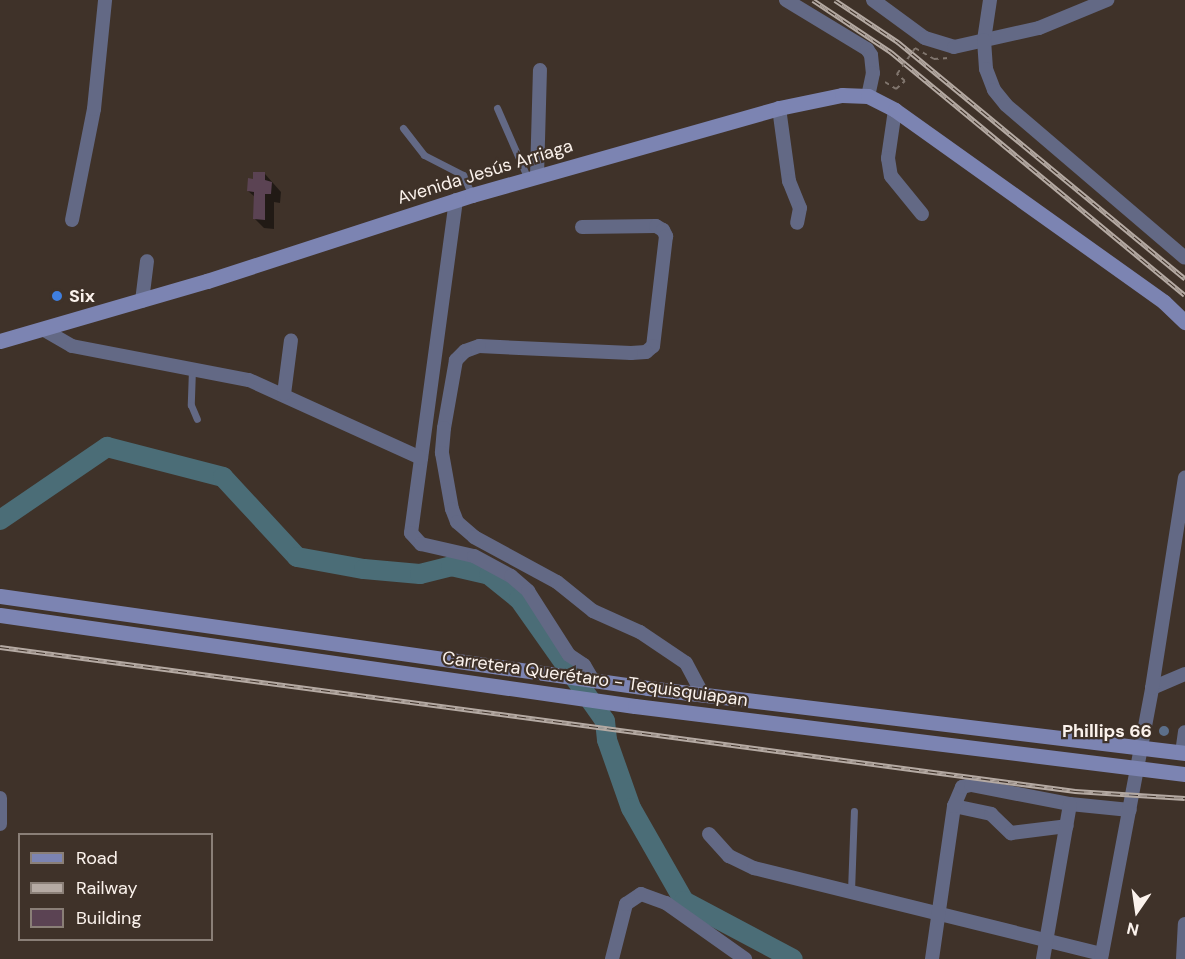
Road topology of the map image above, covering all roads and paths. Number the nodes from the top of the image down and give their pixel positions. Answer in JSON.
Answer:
{"nodes":[{"id":1,"x":105,"y":0,"type":"edge"},
{"id":2,"x":786,"y":0,"type":"edge"},
{"id":3,"x":873,"y":0,"type":"edge"},
{"id":4,"x":990,"y":0,"type":"edge"},
{"id":5,"x":1107,"y":0,"type":"edge"},
{"id":6,"x":984,"y":40,"type":"junction"},
{"id":7,"x":945,"y":61,"type":"dead end"},
{"id":8,"x":540,"y":70,"type":"dead end"},
{"id":9,"x":879,"y":78,"type":"dead end"},
{"id":10,"x":868,"y":96,"type":"junction"},
{"id":11,"x":497,"y":108,"type":"dead end"},
{"id":12,"x":779,"y":108,"type":"junction"},
{"id":13,"x":895,"y":110,"type":"junction"},
{"id":14,"x":403,"y":128,"type":"dead end"},
{"id":15,"x":533,"y":177,"type":"junction"},
{"id":16,"x":472,"y":195,"type":"junction"},
{"id":17,"x":456,"y":200,"type":"junction"},
{"id":18,"x":922,"y":214,"type":"dead end"},
{"id":19,"x":72,"y":220,"type":"dead end"},
{"id":20,"x":797,"y":223,"type":"dead end"},
{"id":21,"x":582,"y":227,"type":"dead end"},
{"id":22,"x":1185,"y":258,"type":"edge"},
{"id":23,"x":147,"y":261,"type":"dead end"},
{"id":24,"x":142,"y":301,"type":"junction"},
{"id":25,"x":1185,"y":322,"type":"edge"},
{"id":26,"x":46,"y":331,"type":"junction"},
{"id":27,"x":291,"y":340,"type":"dead end"},
{"id":28,"x":0,"y":341,"type":"edge"},
{"id":29,"x":192,"y":369,"type":"junction"},
{"id":30,"x":285,"y":394,"type":"junction"},
{"id":31,"x":197,"y":419,"type":"dead end"},
{"id":32,"x":422,"y":458,"type":"junction"},
{"id":33,"x":1185,"y":478,"type":"edge"},
{"id":34,"x":0,"y":596,"type":"edge"},
{"id":35,"x":0,"y":615,"type":"edge"},
{"id":36,"x":1185,"y":674,"type":"edge"},
{"id":37,"x":589,"y":679,"type":"junction"},
{"id":38,"x":1152,"y":688,"type":"junction"},
{"id":39,"x":703,"y":695,"type":"junction"},
{"id":40,"x":1185,"y":732,"type":"edge"},
{"id":41,"x":1140,"y":748,"type":"junction"},
{"id":42,"x":1183,"y":753,"type":"edge"},
{"id":43,"x":1135,"y":771,"type":"junction"},
{"id":44,"x":1185,"y":774,"type":"edge"},
{"id":45,"x":0,"y":798,"type":"edge"},
{"id":46,"x":1070,"y":804,"type":"junction"},
{"id":47,"x":954,"y":806,"type":"junction"},
{"id":48,"x":1130,"y":810,"type":"junction"},
{"id":49,"x":854,"y":812,"type":"dead end"},
{"id":50,"x":0,"y":824,"type":"edge"},
{"id":51,"x":1067,"y":826,"type":"junction"},
{"id":52,"x":709,"y":834,"type":"dead end"},
{"id":53,"x":851,"y":891,"type":"junction"},
{"id":54,"x":939,"y":914,"type":"junction"},
{"id":55,"x":1185,"y":924,"type":"edge"},
{"id":56,"x":1047,"y":940,"type":"junction"},
{"id":57,"x":1101,"y":956,"type":"edge"},
{"id":58,"x":612,"y":959,"type":"edge"},
{"id":59,"x":745,"y":959,"type":"edge"},
{"id":60,"x":932,"y":959,"type":"edge"},
{"id":61,"x":1043,"y":959,"type":"edge"},
{"id":62,"x":1183,"y":959,"type":"edge"}],
"edges":[{"from":1,"to":19,"type":"street"},
{"from":2,"to":10,"type":"street"},
{"from":3,"to":6,"type":"street"},
{"from":4,"to":6,"type":"street"},
{"from":5,"to":6,"type":"street"},
{"from":6,"to":22,"type":"street"},
{"from":7,"to":9,"type":"path","bridge":true},
{"from":8,"to":15,"type":"street"},
{"from":10,"to":12,"type":"main road","name":"Avenida Jesús Arriaga"},
{"from":10,"to":13,"type":"main road","name":"Avenida Jesús Arriaga"},
{"from":11,"to":15,"type":"lane"},
{"from":12,"to":15,"type":"main road","name":"Avenida Jesús Arriaga"},
{"from":12,"to":20,"type":"street"},
{"from":13,"to":18,"type":"street"},
{"from":13,"to":25,"type":"main road","name":"Avenida Jesús Arriaga"},
{"from":14,"to":16,"type":"lane"},
{"from":15,"to":16,"type":"main road","name":"Avenida Jesús Arriaga"},
{"from":16,"to":17,"type":"main road","name":"Avenida Jesús Arriaga"},
{"from":17,"to":24,"type":"main road","name":"Avenida Jesús Arriaga"},
{"from":17,"to":32,"type":"street"},
{"from":21,"to":39,"type":"street"},
{"from":23,"to":24,"type":"street"},
{"from":24,"to":26,"type":"main road","name":"Avenida Jesús Arriaga"},
{"from":26,"to":28,"type":"main road","name":"Avenida Jesús Arriaga"},
{"from":26,"to":29,"type":"street"},
{"from":27,"to":30,"type":"street"},
{"from":29,"to":30,"type":"street"},
{"from":29,"to":31,"type":"lane"},
{"from":30,"to":32,"type":"street"},
{"from":32,"to":37,"type":"street"},
{"from":33,"to":38,"type":"street"},
{"from":34,"to":37,"type":"main road","name":"Carretera Querétaro - Tequisquiapan"},
{"from":35,"to":43,"type":"main road","name":"Carretera Querétaro - Tequisquiapan"},
{"from":36,"to":38,"type":"street"},
{"from":37,"to":39,"type":"main road","name":"Carretera Querétaro - Tequisquiapan"},
{"from":38,"to":41,"type":"street"},
{"from":39,"to":41,"type":"main road","name":"Carretera Querétaro - Tequisquiapan"},
{"from":40,"to":42,"type":"street"},
{"from":41,"to":42,"type":"main road","name":"Carretera Querétaro - Tequisquiapan"},
{"from":41,"to":43,"type":"street"},
{"from":43,"to":44,"type":"main road","name":"Carretera Querétaro - Tequisquiapan"},
{"from":43,"to":48,"type":"street"},
{"from":45,"to":50,"type":"street"},
{"from":46,"to":47,"type":"street"},
{"from":46,"to":48,"type":"street"},
{"from":46,"to":51,"type":"street"},
{"from":47,"to":51,"type":"street"},
{"from":47,"to":54,"type":"street"},
{"from":48,"to":57,"type":"street"},
{"from":49,"to":53,"type":"lane"},
{"from":51,"to":56,"type":"street"},
{"from":52,"to":53,"type":"street"},
{"from":53,"to":54,"type":"street"},
{"from":54,"to":56,"type":"street"},
{"from":54,"to":60,"type":"street"},
{"from":55,"to":62,"type":"street"},
{"from":56,"to":57,"type":"street"},
{"from":56,"to":61,"type":"street"},
{"from":58,"to":59,"type":"street"}]}
